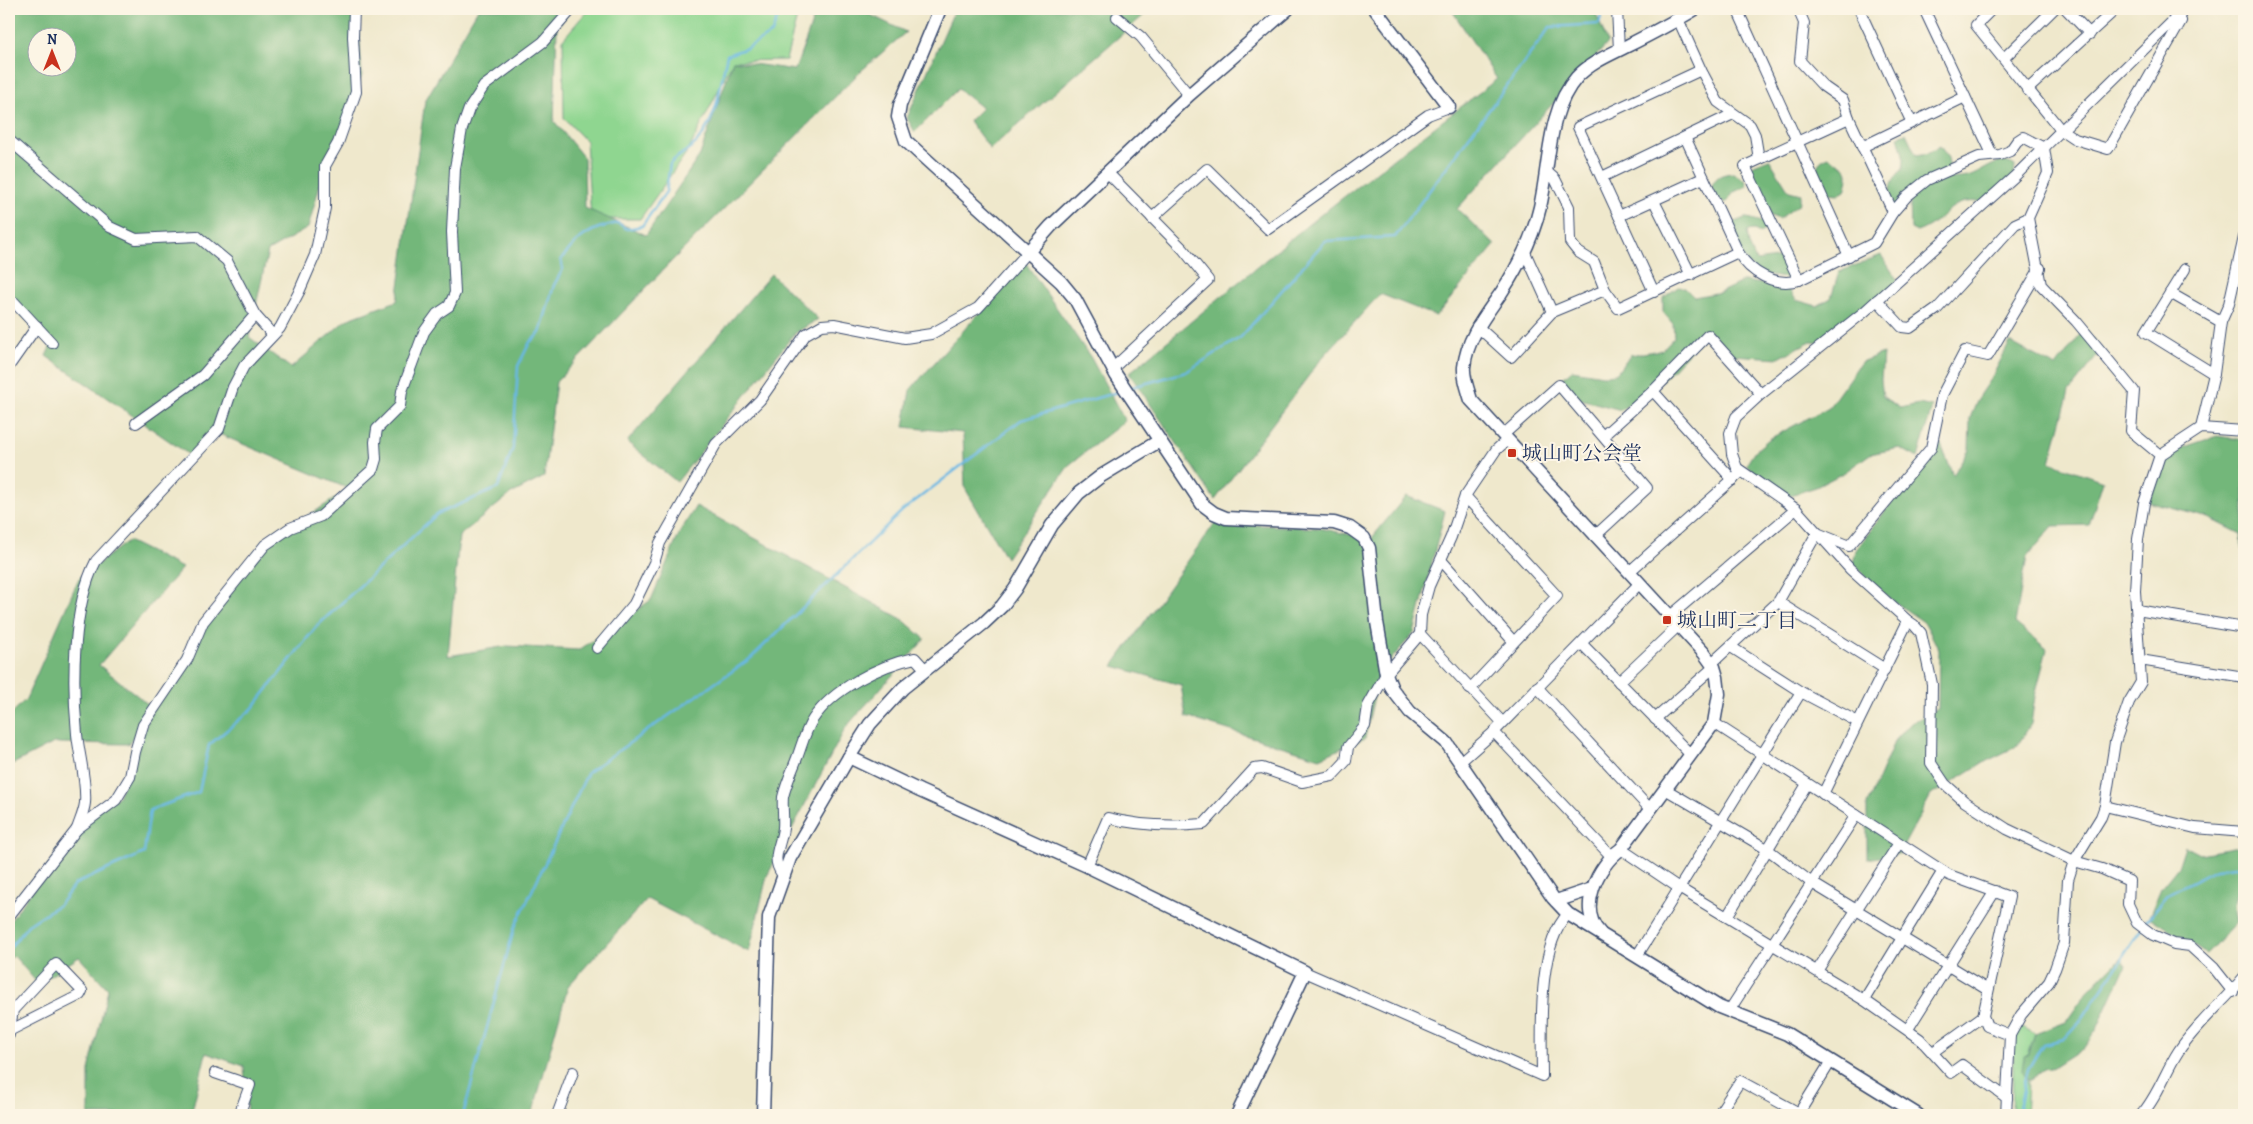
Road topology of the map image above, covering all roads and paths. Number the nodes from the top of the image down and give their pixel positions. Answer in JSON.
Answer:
{"nodes":[{"id":1,"x":354,"y":9,"type":"edge"},
{"id":2,"x":572,"y":9,"type":"edge"},
{"id":3,"x":940,"y":9,"type":"edge"},
{"id":4,"x":1288,"y":9,"type":"edge"},
{"id":5,"x":1375,"y":9,"type":"edge"},
{"id":6,"x":1617,"y":9,"type":"edge"},
{"id":7,"x":1695,"y":9,"type":"edge"},
{"id":8,"x":1737,"y":9,"type":"edge"},
{"id":9,"x":1798,"y":9,"type":"edge"},
{"id":10,"x":1859,"y":9,"type":"edge"},
{"id":11,"x":1924,"y":9,"type":"edge"},
{"id":12,"x":1992,"y":9,"type":"edge"},
{"id":13,"x":2054,"y":9,"type":"edge"},
{"id":14,"x":2066,"y":9,"type":"edge"},
{"id":15,"x":2116,"y":9,"type":"edge"},
{"id":16,"x":2169,"y":9,"type":"edge"},
{"id":17,"x":2185,"y":9,"type":"edge"},
{"id":18,"x":1118,"y":16,"type":"dead end"},
{"id":19,"x":2177,"y":16,"type":"junction"},
{"id":20,"x":1678,"y":19,"type":"junction"},
{"id":21,"x":2090,"y":34,"type":"junction"},
{"id":22,"x":1619,"y":50,"type":"junction"},
{"id":23,"x":2004,"y":58,"type":"junction"},
{"id":24,"x":1700,"y":70,"type":"junction"},
{"id":25,"x":2027,"y":90,"type":"junction"},
{"id":26,"x":1189,"y":94,"type":"junction"},
{"id":27,"x":1964,"y":97,"type":"junction"},
{"id":28,"x":1449,"y":106,"type":"joint"},
{"id":29,"x":1734,"y":114,"type":"junction"},
{"id":30,"x":1848,"y":118,"type":"junction"},
{"id":31,"x":1911,"y":121,"type":"junction"},
{"id":32,"x":2060,"y":129,"type":"junction"},
{"id":33,"x":1686,"y":139,"type":"junction"},
{"id":34,"x":9,"y":140,"type":"edge"},
{"id":35,"x":1797,"y":142,"type":"junction"},
{"id":36,"x":1862,"y":147,"type":"junction"},
{"id":37,"x":2044,"y":148,"type":"junction"},
{"id":38,"x":1992,"y":154,"type":"junction"},
{"id":39,"x":1759,"y":159,"type":"junction"},
{"id":40,"x":1107,"y":172,"type":"junction"},
{"id":41,"x":1547,"y":172,"type":"junction"},
{"id":42,"x":1602,"y":177,"type":"junction"},
{"id":43,"x":1703,"y":178,"type":"junction"},
{"id":44,"x":1654,"y":201,"type":"junction"},
{"id":45,"x":1893,"y":212,"type":"junction"},
{"id":46,"x":1619,"y":216,"type":"junction"},
{"id":47,"x":1152,"y":218,"type":"junction"},
{"id":48,"x":2028,"y":218,"type":"junction"},
{"id":49,"x":2244,"y":237,"type":"edge"},
{"id":50,"x":1524,"y":250,"type":"junction"},
{"id":51,"x":1028,"y":252,"type":"junction"},
{"id":52,"x":1738,"y":252,"type":"junction"},
{"id":53,"x":1850,"y":256,"type":"junction"},
{"id":54,"x":2040,"y":268,"type":"junction"},
{"id":55,"x":2185,"y":269,"type":"dead end"},
{"id":56,"x":1691,"y":275,"type":"junction"},
{"id":57,"x":1799,"y":280,"type":"junction"},
{"id":58,"x":1605,"y":290,"type":"junction"},
{"id":59,"x":1654,"y":292,"type":"junction"},
{"id":60,"x":2170,"y":293,"type":"junction"},
{"id":61,"x":1877,"y":300,"type":"junction"},
{"id":62,"x":9,"y":301,"type":"edge"},
{"id":63,"x":1552,"y":312,"type":"junction"},
{"id":64,"x":255,"y":315,"type":"junction"},
{"id":65,"x":2221,"y":322,"type":"junction"},
{"id":66,"x":38,"y":326,"type":"junction"},
{"id":67,"x":1477,"y":326,"type":"junction"},
{"id":68,"x":272,"y":334,"type":"junction"},
{"id":69,"x":52,"y":344,"type":"dead end"},
{"id":70,"x":9,"y":366,"type":"edge"},
{"id":71,"x":1114,"y":372,"type":"junction"},
{"id":72,"x":2214,"y":374,"type":"junction"},
{"id":73,"x":1653,"y":391,"type":"junction"},
{"id":74,"x":1761,"y":394,"type":"junction"},
{"id":75,"x":136,"y":423,"type":"dead end"},
{"id":76,"x":2201,"y":428,"type":"junction"},
{"id":77,"x":2244,"y":431,"type":"edge"},
{"id":78,"x":1604,"y":435,"type":"junction"},
{"id":79,"x":1505,"y":438,"type":"junction"},
{"id":80,"x":1158,"y":441,"type":"junction"},
{"id":81,"x":2160,"y":455,"type":"junction"},
{"id":82,"x":1742,"y":472,"type":"junction"},
{"id":83,"x":1733,"y":480,"type":"junction"},
{"id":84,"x":1465,"y":496,"type":"junction"},
{"id":85,"x":1796,"y":509,"type":"junction"},
{"id":86,"x":1817,"y":533,"type":"junction"},
{"id":87,"x":1596,"y":536,"type":"junction"},
{"id":88,"x":1441,"y":560,"type":"junction"},
{"id":89,"x":1629,"y":572,"type":"junction"},
{"id":90,"x":1639,"y":584,"type":"junction"},
{"id":91,"x":1778,"y":602,"type":"junction"},
{"id":92,"x":2137,"y":610,"type":"junction"},
{"id":93,"x":1669,"y":616,"type":"junction"},
{"id":94,"x":1908,"y":621,"type":"junction"},
{"id":95,"x":1678,"y":626,"type":"junction"},
{"id":96,"x":2244,"y":628,"type":"edge"},
{"id":97,"x":1420,"y":634,"type":"junction"},
{"id":98,"x":1513,"y":641,"type":"junction"},
{"id":99,"x":1582,"y":644,"type":"junction"},
{"id":100,"x":597,"y":648,"type":"dead end"},
{"id":101,"x":1731,"y":648,"type":"junction"},
{"id":102,"x":2140,"y":660,"type":"junction"},
{"id":103,"x":1713,"y":665,"type":"junction"},
{"id":104,"x":925,"y":668,"type":"junction"},
{"id":105,"x":1885,"y":669,"type":"junction"},
{"id":106,"x":1386,"y":674,"type":"junction"},
{"id":107,"x":2244,"y":678,"type":"edge"},
{"id":108,"x":1619,"y":682,"type":"junction"},
{"id":109,"x":1537,"y":688,"type":"junction"},
{"id":110,"x":1470,"y":689,"type":"junction"},
{"id":111,"x":1801,"y":692,"type":"junction"},
{"id":112,"x":1655,"y":719,"type":"junction"},
{"id":113,"x":1502,"y":722,"type":"junction"},
{"id":114,"x":1858,"y":722,"type":"junction"},
{"id":115,"x":1714,"y":723,"type":"junction"},
{"id":116,"x":1494,"y":732,"type":"junction"},
{"id":117,"x":1762,"y":753,"type":"junction"},
{"id":118,"x":1690,"y":754,"type":"junction"},
{"id":119,"x":849,"y":757,"type":"junction"},
{"id":120,"x":1460,"y":762,"type":"junction"},
{"id":121,"x":1807,"y":784,"type":"junction"},
{"id":122,"x":1665,"y":789,"type":"junction"},
{"id":123,"x":1823,"y":794,"type":"junction"},
{"id":124,"x":2105,"y":806,"type":"junction"},
{"id":125,"x":1650,"y":808,"type":"junction"},
{"id":126,"x":1856,"y":815,"type":"junction"},
{"id":127,"x":1722,"y":822,"type":"junction"},
{"id":128,"x":76,"y":830,"type":"junction"},
{"id":129,"x":2244,"y":832,"type":"edge"},
{"id":130,"x":1899,"y":843,"type":"junction"},
{"id":131,"x":1767,"y":849,"type":"junction"},
{"id":132,"x":1616,"y":852,"type":"junction"},
{"id":133,"x":2074,"y":861,"type":"junction"},
{"id":134,"x":1087,"y":866,"type":"junction"},
{"id":135,"x":1943,"y":871,"type":"junction"},
{"id":136,"x":782,"y":874,"type":"junction"},
{"id":137,"x":1812,"y":883,"type":"junction"},
{"id":138,"x":1679,"y":888,"type":"junction"},
{"id":139,"x":1592,"y":889,"type":"junction"},
{"id":140,"x":1995,"y":891,"type":"junction"},
{"id":141,"x":1556,"y":901,"type":"junction"},
{"id":142,"x":1856,"y":910,"type":"junction"},
{"id":143,"x":1568,"y":914,"type":"junction"},
{"id":144,"x":1728,"y":915,"type":"junction"},
{"id":145,"x":9,"y":916,"type":"edge"},
{"id":146,"x":1606,"y":938,"type":"junction"},
{"id":147,"x":1903,"y":938,"type":"junction"},
{"id":148,"x":1771,"y":944,"type":"junction"},
{"id":149,"x":1637,"y":956,"type":"junction"},
{"id":150,"x":1949,"y":965,"type":"junction"},
{"id":151,"x":1817,"y":971,"type":"junction"},
{"id":152,"x":1306,"y":972,"type":"junction"},
{"id":153,"x":2244,"y":977,"type":"edge"},
{"id":154,"x":1988,"y":990,"type":"junction"},
{"id":155,"x":2233,"y":992,"type":"junction"},
{"id":156,"x":1864,"y":1000,"type":"junction"},
{"id":157,"x":1729,"y":1011,"type":"junction"},
{"id":158,"x":1983,"y":1016,"type":"junction"},
{"id":159,"x":1908,"y":1029,"type":"junction"},
{"id":160,"x":10,"y":1032,"type":"edge"},
{"id":161,"x":2010,"y":1036,"type":"junction"},
{"id":162,"x":1934,"y":1052,"type":"junction"},
{"id":163,"x":1831,"y":1061,"type":"junction"},
{"id":164,"x":573,"y":1072,"type":"dead end"},
{"id":165,"x":215,"y":1074,"type":"dead end"},
{"id":166,"x":2007,"y":1098,"type":"junction"},
{"id":167,"x":239,"y":1115,"type":"edge"},
{"id":168,"x":557,"y":1115,"type":"edge"},
{"id":169,"x":763,"y":1115,"type":"edge"},
{"id":170,"x":1237,"y":1115,"type":"edge"},
{"id":171,"x":1718,"y":1115,"type":"edge"},
{"id":172,"x":1918,"y":1115,"type":"edge"},
{"id":173,"x":2006,"y":1115,"type":"edge"},
{"id":174,"x":2141,"y":1115,"type":"edge"}],
"edges":[{"from":1,"to":68,"type":"street"},
{"from":2,"to":128,"type":"street"},
{"from":3,"to":51,"type":"street"},
{"from":4,"to":26,"type":"street"},
{"from":5,"to":28,"type":"street"},
{"from":6,"to":22,"type":"street"},
{"from":7,"to":20,"type":"street"},
{"from":8,"to":35,"type":"street"},
{"from":9,"to":30,"type":"street"},
{"from":10,"to":31,"type":"street"},
{"from":11,"to":27,"type":"street"},
{"from":12,"to":23,"type":"street"},
{"from":13,"to":23,"type":"street"},
{"from":14,"to":21,"type":"street"},
{"from":15,"to":21,"type":"street"},
{"from":16,"to":19,"type":"street"},
{"from":17,"to":19,"type":"street"},
{"from":18,"to":26,"type":"street"},
{"from":19,"to":32,"type":"street"},
{"from":19,"to":32,"type":"street"},
{"from":20,"to":22,"type":"street"},
{"from":20,"to":24,"type":"street"},
{"from":21,"to":25,"type":"street"},
{"from":22,"to":41,"type":"street"},
{"from":23,"to":25,"type":"street"},
{"from":24,"to":29,"type":"street"},
{"from":24,"to":42,"type":"street"},
{"from":25,"to":32,"type":"street"},
{"from":26,"to":40,"type":"street"},
{"from":27,"to":31,"type":"street"},
{"from":27,"to":38,"type":"street"},
{"from":28,"to":47,"type":"street"},
{"from":29,"to":33,"type":"street"},
{"from":29,"to":39,"type":"street"},
{"from":30,"to":35,"type":"street"},
{"from":30,"to":36,"type":"street"},
{"from":31,"to":36,"type":"street"},
{"from":32,"to":37,"type":"street"},
{"from":33,"to":42,"type":"street"},
{"from":33,"to":43,"type":"street"},
{"from":34,"to":64,"type":"street"},
{"from":35,"to":39,"type":"street"},
{"from":35,"to":53,"type":"street"},
{"from":36,"to":45,"type":"street"},
{"from":37,"to":38,"type":"street"},
{"from":37,"to":48,"type":"street"},
{"from":37,"to":61,"type":"street"},
{"from":38,"to":45,"type":"street"},
{"from":39,"to":57,"type":"street"},
{"from":40,"to":47,"type":"street"},
{"from":40,"to":51,"type":"street"},
{"from":41,"to":50,"type":"street"},
{"from":41,"to":58,"type":"street"},
{"from":42,"to":46,"type":"street"},
{"from":43,"to":44,"type":"street"},
{"from":43,"to":52,"type":"street"},
{"from":44,"to":46,"type":"street"},
{"from":44,"to":56,"type":"street"},
{"from":45,"to":53,"type":"street"},
{"from":46,"to":59,"type":"street"},
{"from":47,"to":71,"type":"street"},
{"from":48,"to":54,"type":"street"},
{"from":48,"to":61,"type":"street"},
{"from":49,"to":65,"type":"street"},
{"from":50,"to":63,"type":"street"},
{"from":50,"to":67,"type":"street"},
{"from":51,"to":71,"type":"street"},
{"from":51,"to":100,"type":"street"},
{"from":52,"to":56,"type":"street"},
{"from":52,"to":57,"type":"street"},
{"from":53,"to":57,"type":"street"},
{"from":54,"to":81,"type":"street"},
{"from":54,"to":86,"type":"street"},
{"from":55,"to":60,"type":"street"},
{"from":56,"to":59,"type":"street"},
{"from":58,"to":59,"type":"street"},
{"from":58,"to":63,"type":"street"},
{"from":60,"to":65,"type":"street"},
{"from":60,"to":72,"type":"street"},
{"from":61,"to":74,"type":"street"},
{"from":62,"to":66,"type":"street"},
{"from":63,"to":67,"type":"street"},
{"from":64,"to":68,"type":"street"},
{"from":64,"to":75,"type":"street"},
{"from":65,"to":72,"type":"street"},
{"from":66,"to":69,"type":"street"},
{"from":66,"to":70,"type":"street"},
{"from":67,"to":79,"type":"street"},
{"from":68,"to":128,"type":"street"},
{"from":71,"to":80,"type":"street"},
{"from":72,"to":76,"type":"street"},
{"from":73,"to":74,"type":"street"},
{"from":73,"to":78,"type":"street"},
{"from":73,"to":83,"type":"street"},
{"from":74,"to":82,"type":"street"},
{"from":76,"to":77,"type":"street"},
{"from":76,"to":81,"type":"street"},
{"from":78,"to":79,"type":"street"},
{"from":78,"to":87,"type":"street"},
{"from":79,"to":84,"type":"street"},
{"from":79,"to":87,"type":"street"},
{"from":80,"to":104,"type":"street"},
{"from":80,"to":106,"type":"street"},
{"from":81,"to":92,"type":"street"},
{"from":82,"to":83,"type":"street"},
{"from":82,"to":85,"type":"street"},
{"from":83,"to":89,"type":"street"},
{"from":84,"to":88,"type":"street"},
{"from":84,"to":98,"type":"street"},
{"from":85,"to":86,"type":"street"},
{"from":85,"to":93,"type":"street"},
{"from":86,"to":91,"type":"street"},
{"from":86,"to":94,"type":"street"},
{"from":87,"to":89,"type":"street"},
{"from":88,"to":97,"type":"street"},
{"from":88,"to":98,"type":"street"},
{"from":89,"to":90,"type":"street"},
{"from":90,"to":93,"type":"street"},
{"from":90,"to":99,"type":"street"},
{"from":91,"to":101,"type":"street"},
{"from":91,"to":105,"type":"street"},
{"from":92,"to":96,"type":"street"},
{"from":92,"to":102,"type":"street"},
{"from":93,"to":95,"type":"street"},
{"from":94,"to":105,"type":"street"},
{"from":94,"to":133,"type":"street"},
{"from":95,"to":103,"type":"street"},
{"from":95,"to":108,"type":"street"},
{"from":97,"to":106,"type":"street"},
{"from":97,"to":110,"type":"street"},
{"from":98,"to":110,"type":"street"},
{"from":99,"to":108,"type":"street"},
{"from":99,"to":109,"type":"street"},
{"from":101,"to":103,"type":"street"},
{"from":101,"to":111,"type":"street"},
{"from":102,"to":107,"type":"street"},
{"from":102,"to":124,"type":"street"},
{"from":103,"to":112,"type":"street"},
{"from":103,"to":115,"type":"street"},
{"from":104,"to":119,"type":"street"},
{"from":104,"to":136,"type":"street"},
{"from":105,"to":114,"type":"street"},
{"from":106,"to":120,"type":"street"},
{"from":106,"to":134,"type":"street"},
{"from":108,"to":112,"type":"street"},
{"from":109,"to":113,"type":"street"},
{"from":109,"to":125,"type":"street"},
{"from":110,"to":113,"type":"street"},
{"from":111,"to":114,"type":"street"},
{"from":111,"to":117,"type":"street"},
{"from":112,"to":118,"type":"street"},
{"from":113,"to":116,"type":"street"},
{"from":114,"to":123,"type":"street"},
{"from":115,"to":117,"type":"street"},
{"from":115,"to":118,"type":"street"},
{"from":116,"to":120,"type":"street"},
{"from":116,"to":132,"type":"street"},
{"from":117,"to":121,"type":"street"},
{"from":117,"to":127,"type":"street"},
{"from":118,"to":122,"type":"street"},
{"from":119,"to":134,"type":"street"},
{"from":119,"to":136,"type":"street"},
{"from":120,"to":141,"type":"street"},
{"from":121,"to":123,"type":"street"},
{"from":121,"to":131,"type":"street"},
{"from":122,"to":125,"type":"street"},
{"from":122,"to":127,"type":"street"},
{"from":123,"to":126,"type":"street"},
{"from":124,"to":129,"type":"street"},
{"from":124,"to":133,"type":"street"},
{"from":125,"to":132,"type":"street"},
{"from":126,"to":130,"type":"street"},
{"from":126,"to":137,"type":"street"},
{"from":127,"to":131,"type":"street"},
{"from":127,"to":138,"type":"street"},
{"from":128,"to":145,"type":"street"},
{"from":130,"to":135,"type":"street"},
{"from":130,"to":142,"type":"street"},
{"from":131,"to":137,"type":"street"},
{"from":131,"to":144,"type":"street"},
{"from":132,"to":138,"type":"street"},
{"from":132,"to":139,"type":"street"},
{"from":133,"to":155,"type":"street"},
{"from":133,"to":161,"type":"street"},
{"from":134,"to":152,"type":"street"},
{"from":135,"to":140,"type":"street"},
{"from":135,"to":147,"type":"street"},
{"from":136,"to":169,"type":"street"},
{"from":137,"to":142,"type":"street"},
{"from":137,"to":148,"type":"street"},
{"from":138,"to":144,"type":"street"},
{"from":138,"to":149,"type":"street"},
{"from":139,"to":141,"type":"street"},
{"from":139,"to":146,"type":"street"},
{"from":140,"to":150,"type":"street"},
{"from":140,"to":154,"type":"street"},
{"from":141,"to":143,"type":"street"},
{"from":142,"to":147,"type":"street"},
{"from":142,"to":151,"type":"street"},
{"from":143,"to":146,"type":"street"},
{"from":143,"to":152,"type":"street"},
{"from":144,"to":148,"type":"street"},
{"from":146,"to":149,"type":"street"},
{"from":147,"to":150,"type":"street"},
{"from":147,"to":156,"type":"street"},
{"from":148,"to":151,"type":"street"},
{"from":148,"to":157,"type":"street"},
{"from":149,"to":157,"type":"street"},
{"from":150,"to":154,"type":"street"},
{"from":150,"to":159,"type":"street"},
{"from":151,"to":156,"type":"street"},
{"from":152,"to":170,"type":"street"},
{"from":153,"to":155,"type":"street"},
{"from":154,"to":158,"type":"street"},
{"from":155,"to":174,"type":"street"},
{"from":156,"to":159,"type":"street"},
{"from":157,"to":163,"type":"street"},
{"from":158,"to":161,"type":"street"},
{"from":158,"to":162,"type":"street"},
{"from":159,"to":162,"type":"street"},
{"from":160,"to":160,"type":"street"},
{"from":161,"to":166,"type":"street"},
{"from":162,"to":166,"type":"street"},
{"from":163,"to":171,"type":"street"},
{"from":163,"to":172,"type":"street"},
{"from":164,"to":168,"type":"street"},
{"from":165,"to":167,"type":"street"},
{"from":166,"to":173,"type":"street"}]}
